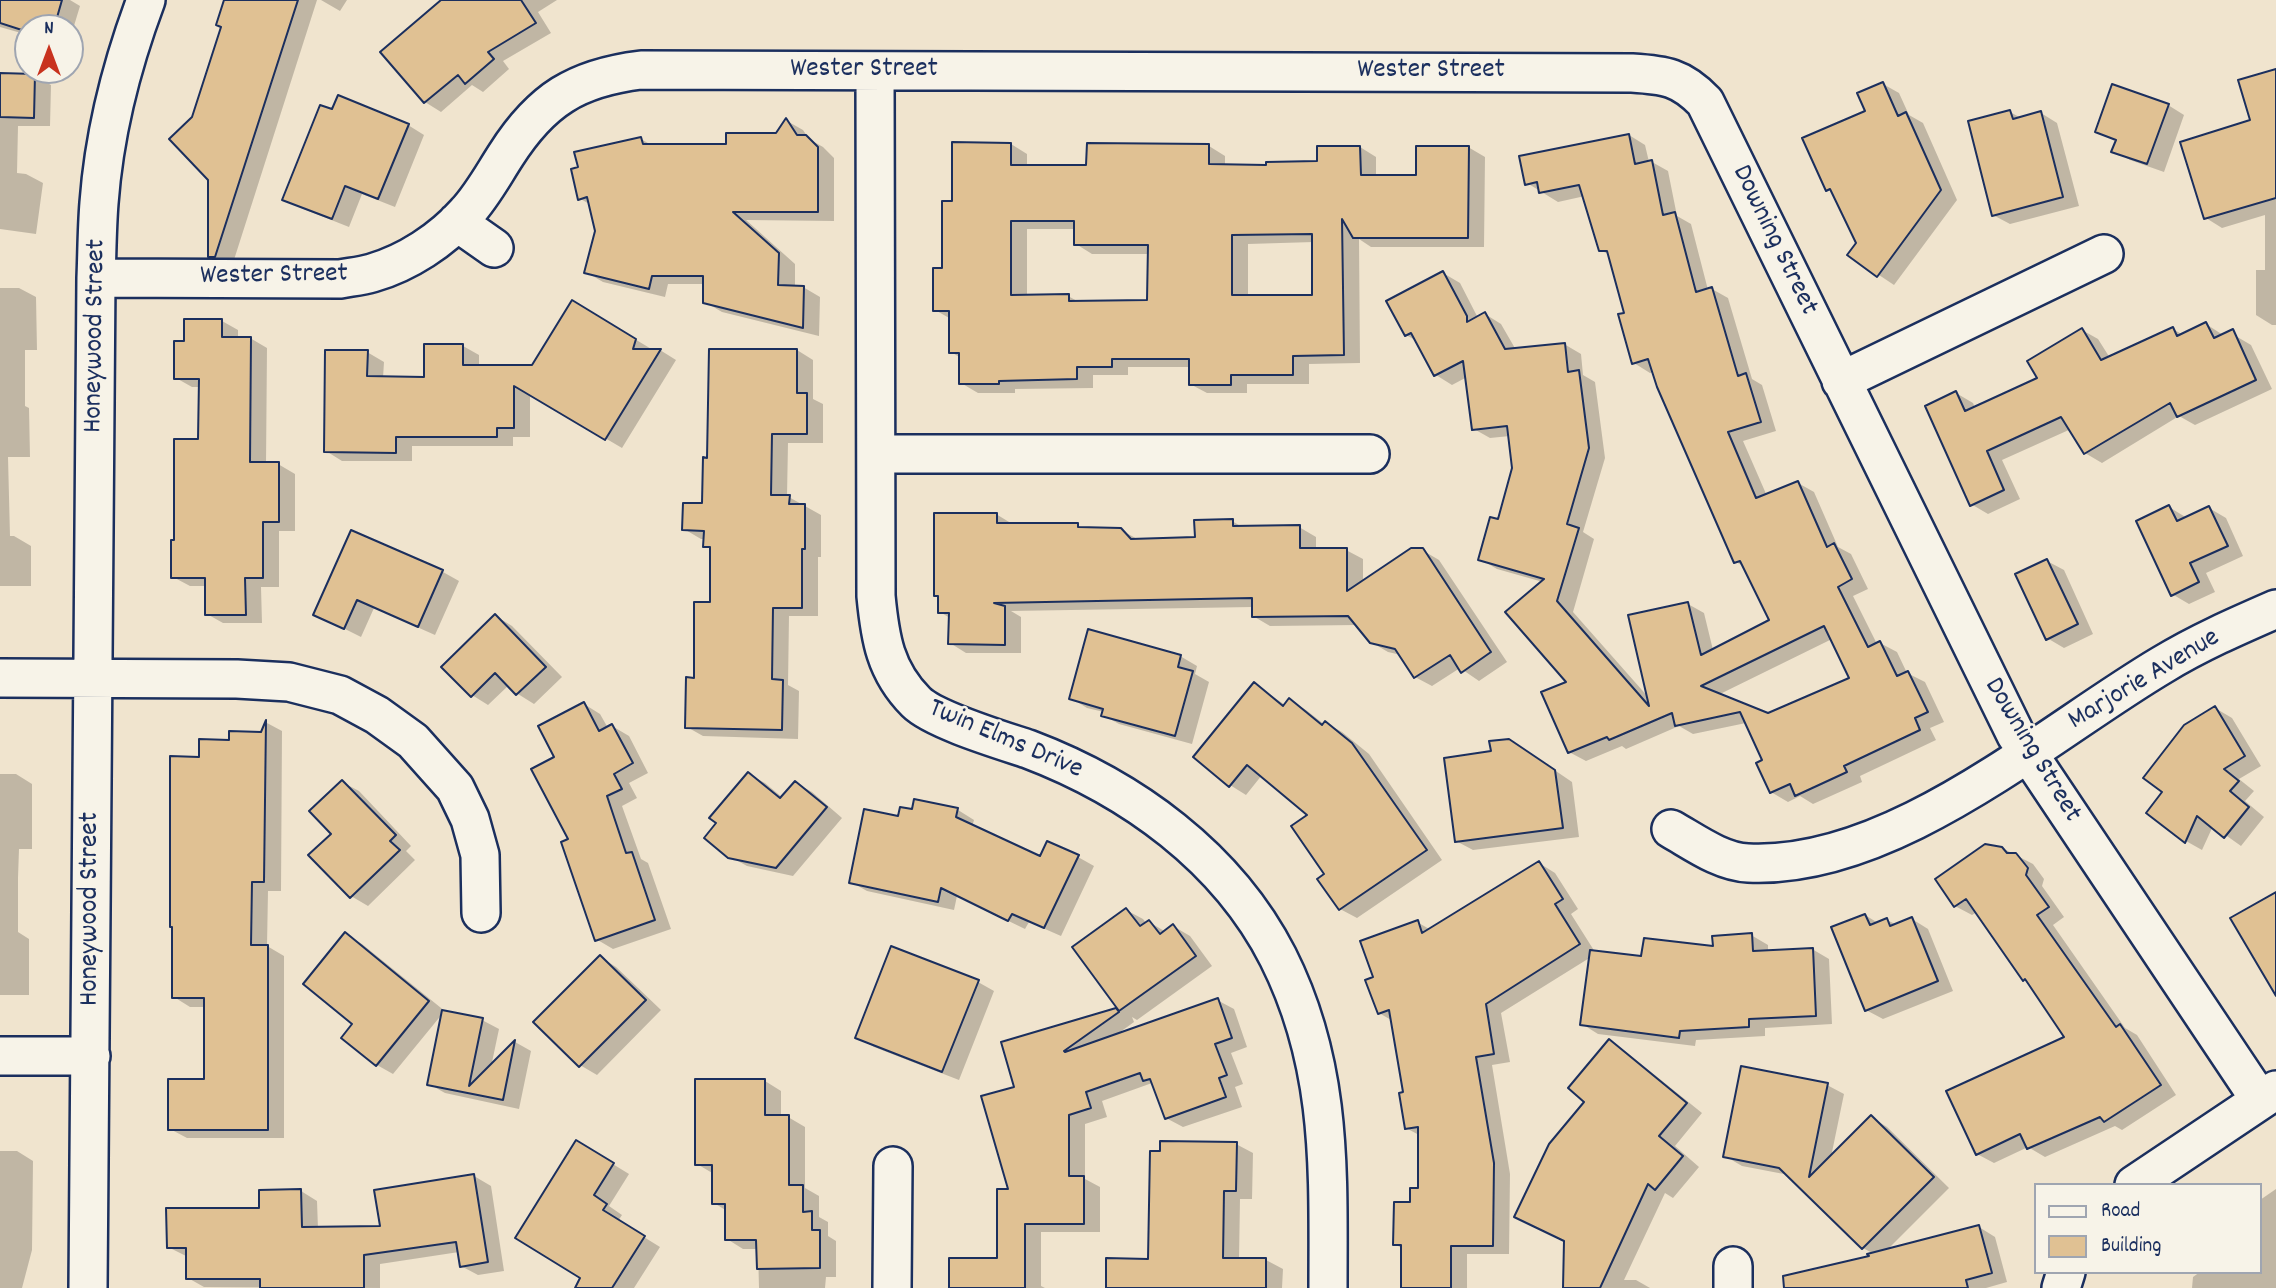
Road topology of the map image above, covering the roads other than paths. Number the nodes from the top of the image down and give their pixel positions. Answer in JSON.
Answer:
{"nodes":[{"id":1,"x":146,"y":0,"type":"edge"},
{"id":2,"x":875,"y":71,"type":"junction"},
{"id":3,"x":1705,"y":102,"type":"joint"},
{"id":4,"x":457,"y":222,"type":"junction"},
{"id":5,"x":494,"y":248,"type":"dead end"},
{"id":6,"x":2104,"y":254,"type":"dead end"},
{"id":7,"x":96,"y":278,"type":"junction"},
{"id":8,"x":1841,"y":380,"type":"junction"},
{"id":9,"x":876,"y":454,"type":"junction"},
{"id":10,"x":1370,"y":454,"type":"dead end"},
{"id":11,"x":2276,"y":609,"type":"edge"},
{"id":12,"x":0,"y":678,"type":"edge"},
{"id":13,"x":94,"y":678,"type":"junction"},
{"id":14,"x":2028,"y":755,"type":"junction"},
{"id":15,"x":1671,"y":829,"type":"dead end"},
{"id":16,"x":481,"y":913,"type":"dead end"},
{"id":17,"x":0,"y":1056,"type":"edge"},
{"id":18,"x":91,"y":1056,"type":"junction"},
{"id":19,"x":2268,"y":1095,"type":"edge"},
{"id":20,"x":893,"y":1166,"type":"dead end"},
{"id":21,"x":2137,"y":1183,"type":"edge"},
{"id":22,"x":88,"y":1288,"type":"edge"},
{"id":23,"x":892,"y":1288,"type":"edge"},
{"id":24,"x":1328,"y":1288,"type":"edge"}],
"edges":[{"from":1,"to":7,"type":"street","name":"Honeywood Street"},
{"from":2,"to":3,"type":"street","name":"Wester Street"},
{"from":2,"to":4,"type":"street","name":"Wester Street"},
{"from":2,"to":9,"type":"street","name":"Twin Elms Drive"},
{"from":3,"to":8,"type":"street","name":"Downing Street"},
{"from":4,"to":5,"type":"street"},
{"from":4,"to":7,"type":"street","name":"Wester Street"},
{"from":6,"to":8,"type":"street"},
{"from":7,"to":13,"type":"street","name":"Honeywood Street"},
{"from":8,"to":14,"type":"street","name":"Downing Street"},
{"from":9,"to":10,"type":"street"},
{"from":9,"to":24,"type":"street","name":"Twin Elms Drive"},
{"from":11,"to":14,"type":"street","name":"Marjorie Avenue"},
{"from":12,"to":13,"type":"street"},
{"from":13,"to":16,"type":"street"},
{"from":13,"to":18,"type":"street","name":"Honeywood Street"},
{"from":14,"to":15,"type":"street","name":"Marjorie Avenue"},
{"from":14,"to":19,"type":"street","name":"Downing Street"},
{"from":17,"to":18,"type":"street"},
{"from":18,"to":22,"type":"street","name":"Honeywood Street"},
{"from":19,"to":21,"type":"street"},
{"from":20,"to":23,"type":"street"}]}
